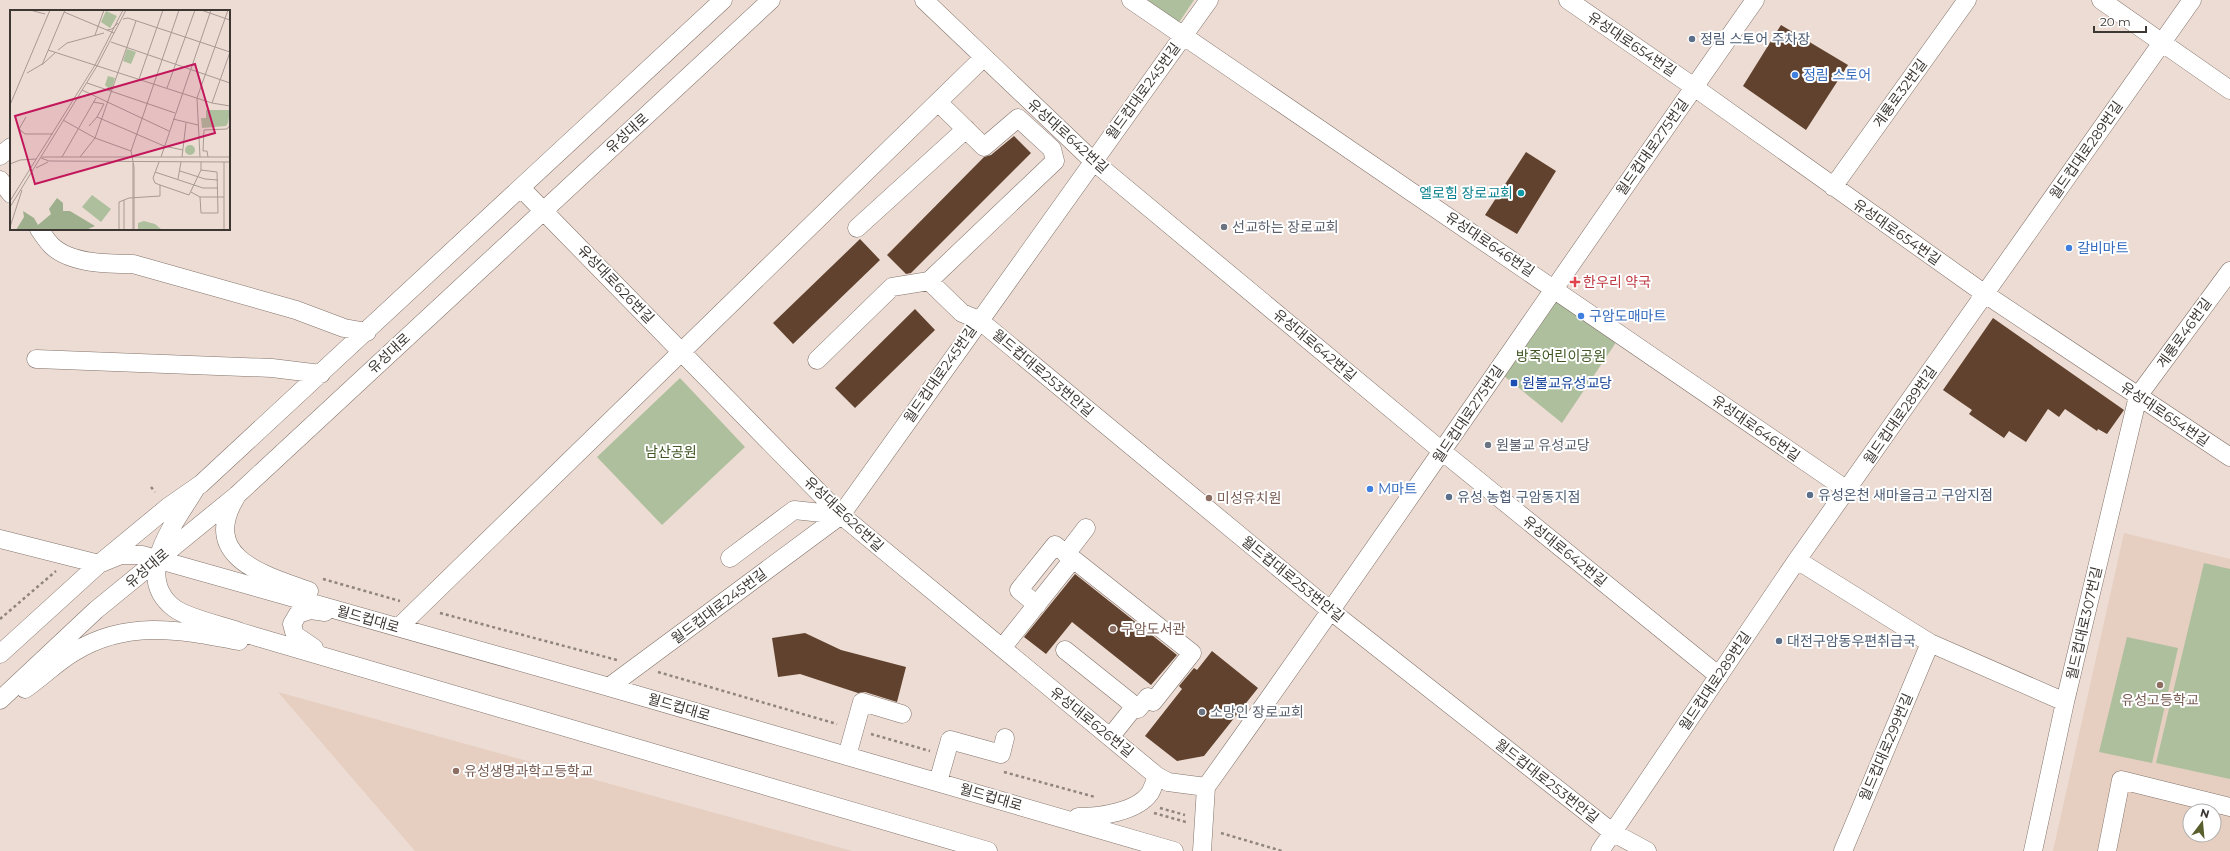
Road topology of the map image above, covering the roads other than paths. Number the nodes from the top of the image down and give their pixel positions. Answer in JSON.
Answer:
{"nodes":[{"id":1,"x":723,"y":0,"type":"edge"},
{"id":2,"x":771,"y":0,"type":"edge"},
{"id":3,"x":924,"y":0,"type":"edge"},
{"id":4,"x":1131,"y":0,"type":"edge"},
{"id":5,"x":1209,"y":0,"type":"edge"},
{"id":6,"x":1568,"y":0,"type":"edge"},
{"id":7,"x":1755,"y":0,"type":"edge"},
{"id":8,"x":1967,"y":0,"type":"edge"},
{"id":9,"x":2101,"y":0,"type":"edge"},
{"id":10,"x":2192,"y":0,"type":"edge"},
{"id":11,"x":1183,"y":36,"type":"junction"},
{"id":12,"x":2162,"y":42,"type":"junction"},
{"id":13,"x":983,"y":58,"type":"junction"},
{"id":14,"x":1694,"y":87,"type":"junction"},
{"id":15,"x":2230,"y":90,"type":"edge"},
{"id":16,"x":939,"y":102,"type":"junction"},
{"id":17,"x":966,"y":129,"type":"junction"},
{"id":18,"x":10,"y":148,"type":"edge"},
{"id":19,"x":0,"y":156,"type":"edge"},
{"id":20,"x":1093,"y":161,"type":"junction"},
{"id":21,"x":0,"y":180,"type":"edge"},
{"id":22,"x":1833,"y":187,"type":"junction"},
{"id":23,"x":521,"y":188,"type":"junction"},
{"id":24,"x":10,"y":193,"type":"edge"},
{"id":25,"x":542,"y":210,"type":"junction"},
{"id":26,"x":857,"y":228,"type":"dead end"},
{"id":27,"x":40,"y":230,"type":"edge"},
{"id":28,"x":2230,"y":270,"type":"edge"},
{"id":29,"x":929,"y":281,"type":"junction"},
{"id":30,"x":1554,"y":288,"type":"junction"},
{"id":31,"x":1985,"y":294,"type":"junction"},
{"id":32,"x":979,"y":320,"type":"junction"},
{"id":33,"x":367,"y":332,"type":"junction"},
{"id":34,"x":682,"y":352,"type":"junction"},
{"id":35,"x":36,"y":359,"type":"dead end"},
{"id":36,"x":817,"y":360,"type":"dead end"},
{"id":37,"x":321,"y":374,"type":"junction"},
{"id":38,"x":2138,"y":396,"type":"junction"},
{"id":39,"x":1443,"y":452,"type":"junction"},
{"id":40,"x":2230,"y":457,"type":"edge"},
{"id":41,"x":196,"y":488,"type":"junction"},
{"id":42,"x":1846,"y":490,"type":"junction"},
{"id":43,"x":237,"y":495,"type":"junction"},
{"id":44,"x":841,"y":515,"type":"junction"},
{"id":45,"x":1086,"y":528,"type":"dead end"},
{"id":46,"x":0,"y":540,"type":"edge"},
{"id":47,"x":1070,"y":556,"type":"junction"},
{"id":48,"x":730,"y":558,"type":"dead end"},
{"id":49,"x":157,"y":560,"type":"junction"},
{"id":50,"x":1797,"y":560,"type":"junction"},
{"id":51,"x":99,"y":564,"type":"junction"},
{"id":52,"x":1331,"y":612,"type":"junction"},
{"id":53,"x":366,"y":618,"type":"junction"},
{"id":54,"x":399,"y":627,"type":"junction"},
{"id":55,"x":1930,"y":643,"type":"junction"},
{"id":56,"x":1002,"y":648,"type":"junction"},
{"id":57,"x":1065,"y":650,"type":"dead end"},
{"id":58,"x":0,"y":654,"type":"edge"},
{"id":59,"x":338,"y":660,"type":"junction"},
{"id":60,"x":1719,"y":676,"type":"junction"},
{"id":61,"x":609,"y":687,"type":"junction"},
{"id":62,"x":0,"y":700,"type":"edge"},
{"id":63,"x":2065,"y":702,"type":"junction"},
{"id":64,"x":0,"y":703,"type":"edge"},
{"id":65,"x":1135,"y":706,"type":"junction"},
{"id":66,"x":902,"y":714,"type":"dead end"},
{"id":67,"x":1111,"y":736,"type":"junction"},
{"id":68,"x":1005,"y":738,"type":"dead end"},
{"id":69,"x":847,"y":756,"type":"junction"},
{"id":70,"x":1157,"y":776,"type":"junction"},
{"id":71,"x":938,"y":782,"type":"junction"},
{"id":72,"x":1206,"y":787,"type":"junction"},
{"id":73,"x":2230,"y":807,"type":"edge"},
{"id":74,"x":1060,"y":817,"type":"junction"},
{"id":75,"x":1612,"y":832,"type":"junction"},
{"id":76,"x":988,"y":851,"type":"edge"},
{"id":77,"x":1174,"y":851,"type":"edge"},
{"id":78,"x":1202,"y":851,"type":"edge"},
{"id":79,"x":1600,"y":851,"type":"edge"},
{"id":80,"x":1647,"y":851,"type":"edge"},
{"id":81,"x":1843,"y":851,"type":"edge"},
{"id":82,"x":2033,"y":851,"type":"edge"},
{"id":83,"x":2107,"y":851,"type":"edge"}],
"edges":[{"from":1,"to":23,"type":"street"},
{"from":2,"to":25,"type":"street","name":"유성대로"},
{"from":3,"to":13,"type":"street","name":"유성대로642번길"},
{"from":4,"to":11,"type":"street","name":"유성대로646번길"},
{"from":5,"to":11,"type":"street","name":"월드컵대로245번길"},
{"from":6,"to":14,"type":"street","name":"유성대로654번길"},
{"from":7,"to":14,"type":"street","name":"월드컵대로275번길"},
{"from":8,"to":22,"type":"street","name":"계룡로32번길"},
{"from":9,"to":12,"type":"street"},
{"from":10,"to":12,"type":"street","name":"월드컵대로289번길"},
{"from":11,"to":20,"type":"street","name":"월드컵대로245번길"},
{"from":11,"to":30,"type":"street","name":"유성대로646번길"},
{"from":12,"to":15,"type":"street"},
{"from":12,"to":31,"type":"street","name":"월드컵대로289번길"},
{"from":13,"to":16,"type":"street"},
{"from":13,"to":20,"type":"street","name":"유성대로642번길"},
{"from":14,"to":22,"type":"street","name":"유성대로654번길"},
{"from":14,"to":30,"type":"street","name":"월드컵대로275번길"},
{"from":16,"to":17,"type":"street"},
{"from":16,"to":34,"type":"street"},
{"from":17,"to":26,"type":"street"},
{"from":17,"to":29,"type":"street"},
{"from":18,"to":19,"type":"street"},
{"from":20,"to":32,"type":"street","name":"월드컵대로245번길"},
{"from":20,"to":39,"type":"street","name":"유성대로642번길"},
{"from":21,"to":24,"type":"street"},
{"from":22,"to":31,"type":"street","name":"유성대로654번길"},
{"from":23,"to":25,"type":"street","name":"유성대로626번길"},
{"from":23,"to":33,"type":"street"},
{"from":25,"to":34,"type":"street","name":"유성대로626번길"},
{"from":25,"to":43,"type":"street","name":"유성대로"},
{"from":27,"to":33,"type":"street"},
{"from":28,"to":38,"type":"street","name":"계룡로46번길"},
{"from":29,"to":32,"type":"street","name":"월드컵대로253번안길"},
{"from":29,"to":36,"type":"street"},
{"from":30,"to":39,"type":"street","name":"월드컵대로275번길"},
{"from":30,"to":42,"type":"street","name":"유성대로646번길"},
{"from":31,"to":38,"type":"street","name":"유성대로654번길"},
{"from":31,"to":42,"type":"street","name":"월드컵대로289번길"},
{"from":32,"to":44,"type":"street","name":"월드컵대로245번길"},
{"from":32,"to":52,"type":"street","name":"월드컵대로253번안길"},
{"from":33,"to":37,"type":"street"},
{"from":34,"to":44,"type":"street","name":"유성대로626번길"},
{"from":34,"to":54,"type":"street"},
{"from":35,"to":37,"type":"street"},
{"from":37,"to":41,"type":"street"},
{"from":38,"to":40,"type":"street","name":"유성대로654번길"},
{"from":38,"to":63,"type":"street","name":"월드컵대로307번길"},
{"from":39,"to":52,"type":"street","name":"월드컵대로275번길"},
{"from":39,"to":60,"type":"street","name":"유성대로642번길"},
{"from":41,"to":49,"type":"street"},
{"from":41,"to":51,"type":"street"},
{"from":42,"to":50,"type":"street","name":"월드컵대로289번길"},
{"from":43,"to":49,"type":"street","name":"유성대로"},
{"from":43,"to":53,"type":"street"},
{"from":44,"to":48,"type":"street"},
{"from":44,"to":56,"type":"street","name":"유성대로626번길"},
{"from":44,"to":61,"type":"street","name":"월드컵대로245번길"},
{"from":45,"to":47,"type":"street"},
{"from":46,"to":51,"type":"street"},
{"from":47,"to":56,"type":"street"},
{"from":47,"to":65,"type":"street"},
{"from":49,"to":51,"type":"street","name":"월드컵대로"},
{"from":49,"to":53,"type":"street","name":"월드컵대로"},
{"from":49,"to":59,"type":"street"},
{"from":49,"to":62,"type":"street","name":"유성대로"},
{"from":50,"to":55,"type":"street"},
{"from":50,"to":60,"type":"street","name":"월드컵대로289번길"},
{"from":51,"to":58,"type":"street"},
{"from":52,"to":72,"type":"street","name":"월드컵대로275번길"},
{"from":52,"to":75,"type":"street","name":"월드컵대로253번안길"},
{"from":53,"to":54,"type":"street","name":"월드컵대로"},
{"from":53,"to":59,"type":"street"},
{"from":54,"to":61,"type":"street","name":"월드컵대로"},
{"from":55,"to":63,"type":"street"},
{"from":55,"to":81,"type":"street","name":"월드컵대로299번길"},
{"from":56,"to":67,"type":"street","name":"유성대로626번길"},
{"from":57,"to":65,"type":"street"},
{"from":59,"to":64,"type":"street"},
{"from":59,"to":76,"type":"street"},
{"from":60,"to":75,"type":"street","name":"월드컵대로289번길"},
{"from":61,"to":69,"type":"street","name":"월드컵대로"},
{"from":63,"to":82,"type":"street","name":"월드컵대로307번길"},
{"from":65,"to":67,"type":"street"},
{"from":66,"to":69,"type":"street"},
{"from":67,"to":70,"type":"street","name":"유성대로626번길"},
{"from":68,"to":71,"type":"street"},
{"from":69,"to":71,"type":"street","name":"월드컵대로"},
{"from":70,"to":72,"type":"street","name":"유성대로626번길"},
{"from":70,"to":74,"type":"street"},
{"from":71,"to":74,"type":"street","name":"월드컵대로"},
{"from":72,"to":78,"type":"street"},
{"from":73,"to":83,"type":"street"},
{"from":74,"to":77,"type":"street","name":"월드컵대로"},
{"from":75,"to":79,"type":"street","name":"월드컵대로289번길"},
{"from":75,"to":80,"type":"street"}]}
